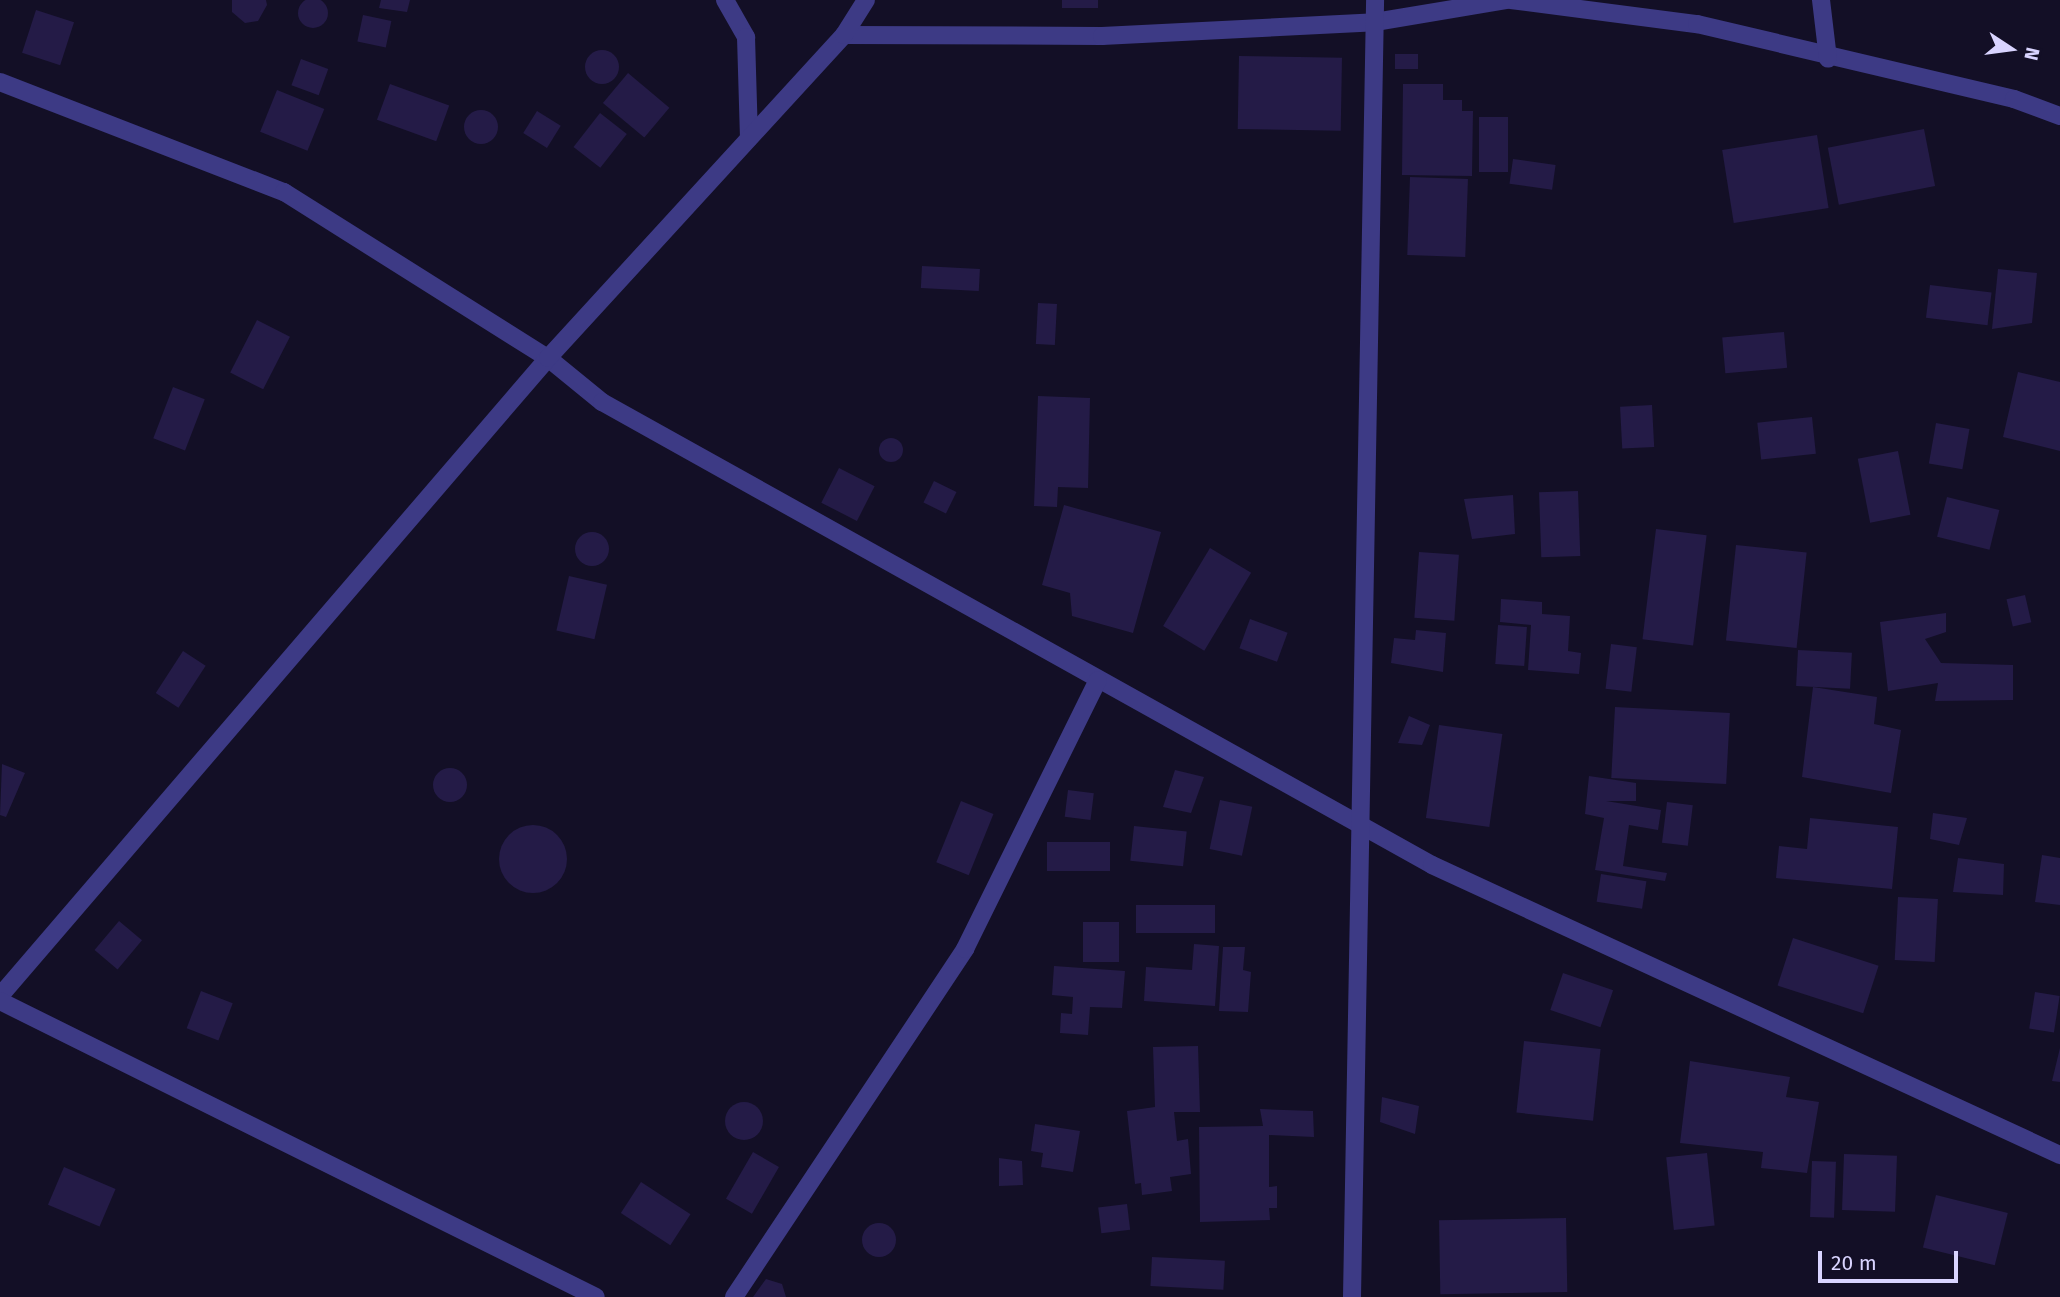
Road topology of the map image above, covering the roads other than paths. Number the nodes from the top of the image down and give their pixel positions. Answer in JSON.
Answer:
{"nodes":[{"id":1,"x":725,"y":0,"type":"edge"},
{"id":2,"x":866,"y":0,"type":"edge"},
{"id":3,"x":1375,"y":0,"type":"edge"},
{"id":4,"x":1509,"y":0,"type":"edge"},
{"id":5,"x":1821,"y":0,"type":"edge"},
{"id":6,"x":1375,"y":22,"type":"junction"},
{"id":7,"x":844,"y":35,"type":"junction"},
{"id":8,"x":1828,"y":59,"type":"junction"},
{"id":9,"x":0,"y":82,"type":"edge"},
{"id":10,"x":2060,"y":116,"type":"edge"},
{"id":11,"x":749,"y":138,"type":"junction"},
{"id":12,"x":548,"y":358,"type":"junction"},
{"id":13,"x":1098,"y":680,"type":"junction"},
{"id":14,"x":1358,"y":822,"type":"junction"},
{"id":15,"x":0,"y":998,"type":"edge"},
{"id":16,"x":2060,"y":1155,"type":"edge"},
{"id":17,"x":596,"y":1297,"type":"edge"},
{"id":18,"x":734,"y":1297,"type":"edge"},
{"id":19,"x":1352,"y":1297,"type":"edge"}],
"edges":[{"from":1,"to":11,"type":"street"},
{"from":2,"to":7,"type":"street"},
{"from":3,"to":6,"type":"street"},
{"from":4,"to":6,"type":"street"},
{"from":4,"to":8,"type":"street"},
{"from":5,"to":8,"type":"street"},
{"from":6,"to":7,"type":"street"},
{"from":6,"to":14,"type":"street"},
{"from":7,"to":11,"type":"street"},
{"from":8,"to":10,"type":"street"},
{"from":9,"to":12,"type":"street"},
{"from":11,"to":12,"type":"street"},
{"from":12,"to":13,"type":"street"},
{"from":12,"to":15,"type":"street"},
{"from":13,"to":14,"type":"street"},
{"from":13,"to":18,"type":"street"},
{"from":14,"to":16,"type":"street"},
{"from":14,"to":19,"type":"street"},
{"from":15,"to":17,"type":"street"}]}
